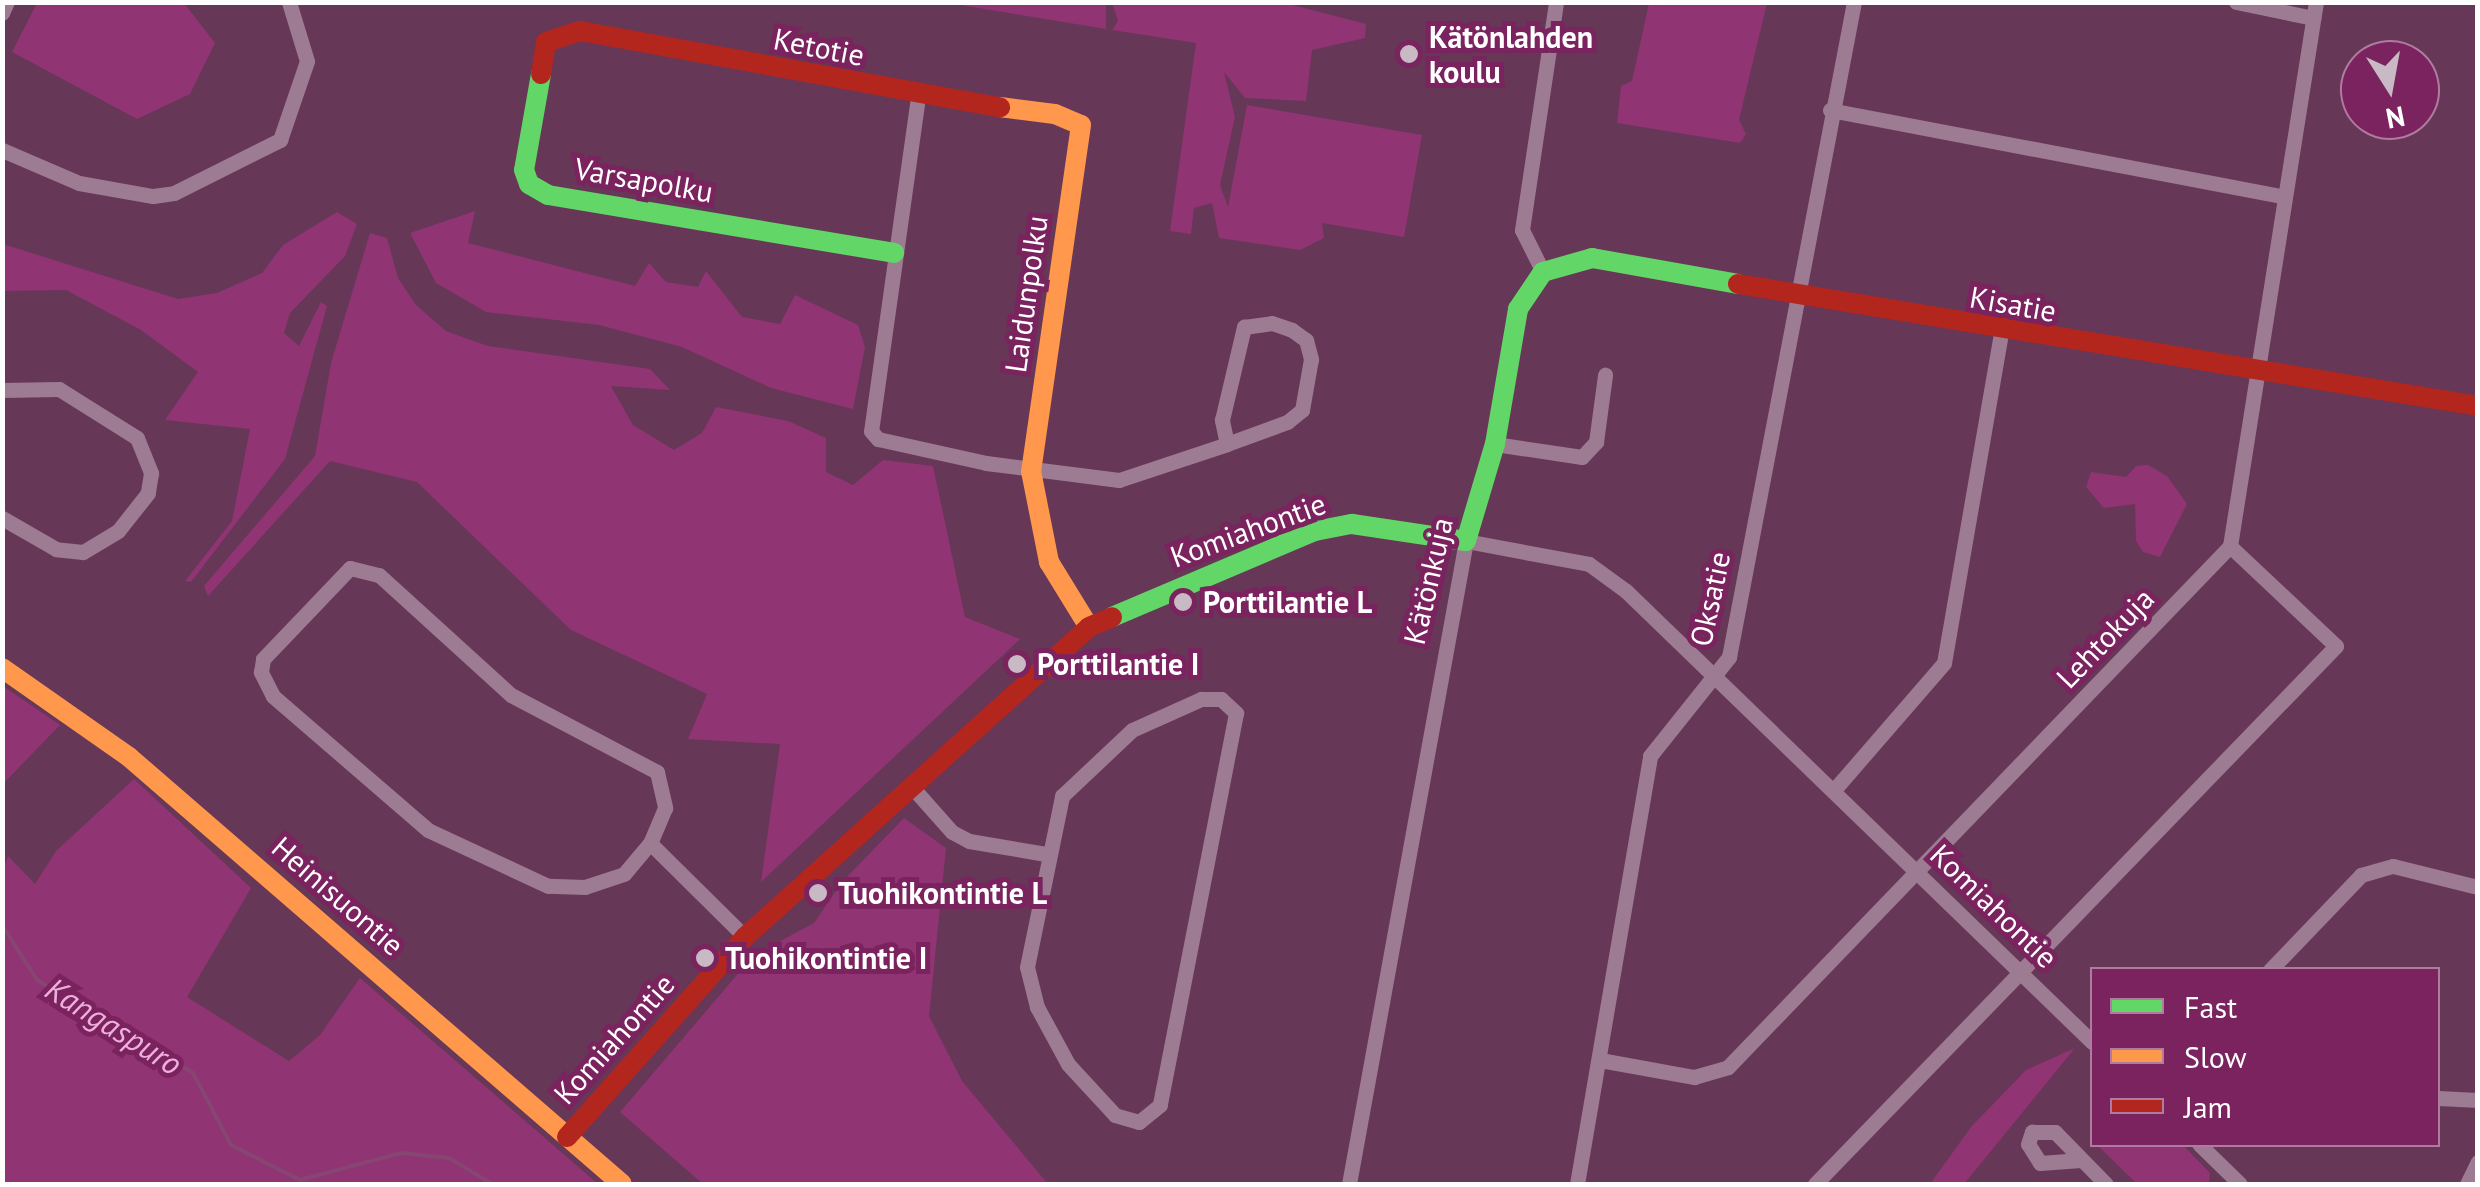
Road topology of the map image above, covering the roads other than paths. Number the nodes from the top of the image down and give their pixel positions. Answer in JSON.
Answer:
{"nodes":[{"id":1,"x":7,"y":2,"type":"edge"},
{"id":2,"x":289,"y":2,"type":"edge"},
{"id":3,"x":1556,"y":2,"type":"edge"},
{"id":4,"x":1854,"y":2,"type":"edge"},
{"id":5,"x":2236,"y":2,"type":"edge"},
{"id":6,"x":2314,"y":10,"type":"edge"},
{"id":7,"x":2,"y":13,"type":"edge"},
{"id":8,"x":546,"y":42,"type":"joint"},
{"id":9,"x":918,"y":97,"type":"junction"},
{"id":10,"x":1830,"y":110,"type":"junction"},
{"id":11,"x":1081,"y":125,"type":"joint"},
{"id":12,"x":2,"y":150,"type":"edge"},
{"id":13,"x":2285,"y":197,"type":"junction"},
{"id":14,"x":894,"y":253,"type":"junction"},
{"id":15,"x":1543,"y":272,"type":"junction"},
{"id":16,"x":1796,"y":294,"type":"junction"},
{"id":17,"x":2000,"y":332,"type":"junction"},
{"id":18,"x":1605,"y":375,"type":"dead end"},
{"id":19,"x":2258,"y":375,"type":"junction"},
{"id":20,"x":2,"y":390,"type":"edge"},
{"id":21,"x":2478,"y":406,"type":"edge"},
{"id":22,"x":1227,"y":444,"type":"junction"},
{"id":23,"x":1495,"y":444,"type":"junction"},
{"id":24,"x":1031,"y":471,"type":"junction"},
{"id":25,"x":2,"y":518,"type":"edge"},
{"id":26,"x":1466,"y":540,"type":"junction"},
{"id":27,"x":2230,"y":546,"type":"junction"},
{"id":28,"x":1089,"y":626,"type":"junction"},
{"id":29,"x":2,"y":668,"type":"edge"},
{"id":30,"x":1715,"y":678,"type":"junction"},
{"id":31,"x":912,"y":787,"type":"junction"},
{"id":32,"x":1834,"y":790,"type":"junction"},
{"id":33,"x":650,"y":843,"type":"junction"},
{"id":34,"x":1046,"y":854,"type":"junction"},
{"id":35,"x":1917,"y":874,"type":"junction"},
{"id":36,"x":2478,"y":887,"type":"edge"},
{"id":37,"x":745,"y":937,"type":"junction"},
{"id":38,"x":2273,"y":967,"type":"edge"},
{"id":39,"x":2021,"y":974,"type":"junction"},
{"id":40,"x":2090,"y":1040,"type":"edge"},
{"id":41,"x":1600,"y":1060,"type":"junction"},
{"id":42,"x":2440,"y":1098,"type":"edge"},
{"id":43,"x":2478,"y":1100,"type":"edge"},
{"id":44,"x":567,"y":1137,"type":"junction"},
{"id":45,"x":2203,"y":1147,"type":"edge"},
{"id":46,"x":2081,"y":1160,"type":"dead end"},
{"id":47,"x":2478,"y":1161,"type":"edge"},
{"id":48,"x":622,"y":1184,"type":"edge"},
{"id":49,"x":1349,"y":1184,"type":"edge"},
{"id":50,"x":1577,"y":1184,"type":"edge"},
{"id":51,"x":1815,"y":1184,"type":"edge"},
{"id":52,"x":2106,"y":1184,"type":"edge"},
{"id":53,"x":2240,"y":1184,"type":"edge"},
{"id":54,"x":2467,"y":1184,"type":"edge"}],
"edges":[{"from":1,"to":7,"type":"street"},
{"from":2,"to":12,"type":"street"},
{"from":3,"to":15,"type":"street"},
{"from":4,"to":10,"type":"street","name":"Oksatie"},
{"from":5,"to":6,"type":"street"},
{"from":6,"to":13,"type":"street"},
{"from":8,"to":9,"type":"street","name":"Ketotie"},
{"from":8,"to":14,"type":"street","name":"Varsapolku"},
{"from":9,"to":11,"type":"street","name":"Ketotie"},
{"from":9,"to":14,"type":"street"},
{"from":10,"to":13,"type":"street"},
{"from":10,"to":16,"type":"street","name":"Oksatie"},
{"from":11,"to":24,"type":"street","name":"Laidunpolku"},
{"from":13,"to":19,"type":"street"},
{"from":14,"to":24,"type":"street"},
{"from":15,"to":16,"type":"street","name":"Kisatie"},
{"from":15,"to":23,"type":"street","name":"Kätönkuja"},
{"from":16,"to":17,"type":"street","name":"Kisatie"},
{"from":16,"to":30,"type":"street","name":"Oksatie"},
{"from":17,"to":19,"type":"street","name":"Kisatie"},
{"from":17,"to":32,"type":"street"},
{"from":18,"to":23,"type":"street"},
{"from":19,"to":21,"type":"street","name":"Kisatie"},
{"from":19,"to":27,"type":"street"},
{"from":20,"to":25,"type":"street"},
{"from":22,"to":22,"type":"street"},
{"from":22,"to":24,"type":"street"},
{"from":23,"to":26,"type":"street","name":"Kätönkuja"},
{"from":24,"to":28,"type":"street","name":"Laidunpolku"},
{"from":26,"to":28,"type":"street","name":"Komiahontie"},
{"from":26,"to":30,"type":"street","name":"Komiahontie"},
{"from":26,"to":49,"type":"street","name":"Kätönkuja"},
{"from":27,"to":35,"type":"street","name":"Lehtokuja"},
{"from":27,"to":39,"type":"street"},
{"from":28,"to":31,"type":"street","name":"Komiahontie"},
{"from":29,"to":44,"type":"street","name":"Heinisuontie"},
{"from":30,"to":32,"type":"street","name":"Komiahontie"},
{"from":30,"to":41,"type":"street","name":"Oksatie"},
{"from":31,"to":34,"type":"street"},
{"from":31,"to":37,"type":"street","name":"Komiahontie"},
{"from":32,"to":35,"type":"street","name":"Komiahontie"},
{"from":33,"to":33,"type":"street"},
{"from":33,"to":37,"type":"street"},
{"from":34,"to":34,"type":"street"},
{"from":35,"to":39,"type":"street","name":"Komiahontie"},
{"from":35,"to":41,"type":"street","name":"Lehtokuja"},
{"from":36,"to":38,"type":"street"},
{"from":37,"to":44,"type":"street","name":"Komiahontie"},
{"from":39,"to":40,"type":"street","name":"Komiahontie"},
{"from":39,"to":51,"type":"street"},
{"from":41,"to":50,"type":"street","name":"Oksatie"},
{"from":42,"to":43,"type":"street"},
{"from":44,"to":48,"type":"street","name":"Heinisuontie"},
{"from":45,"to":53,"type":"street"},
{"from":46,"to":52,"type":"street"},
{"from":47,"to":54,"type":"street"}]}
